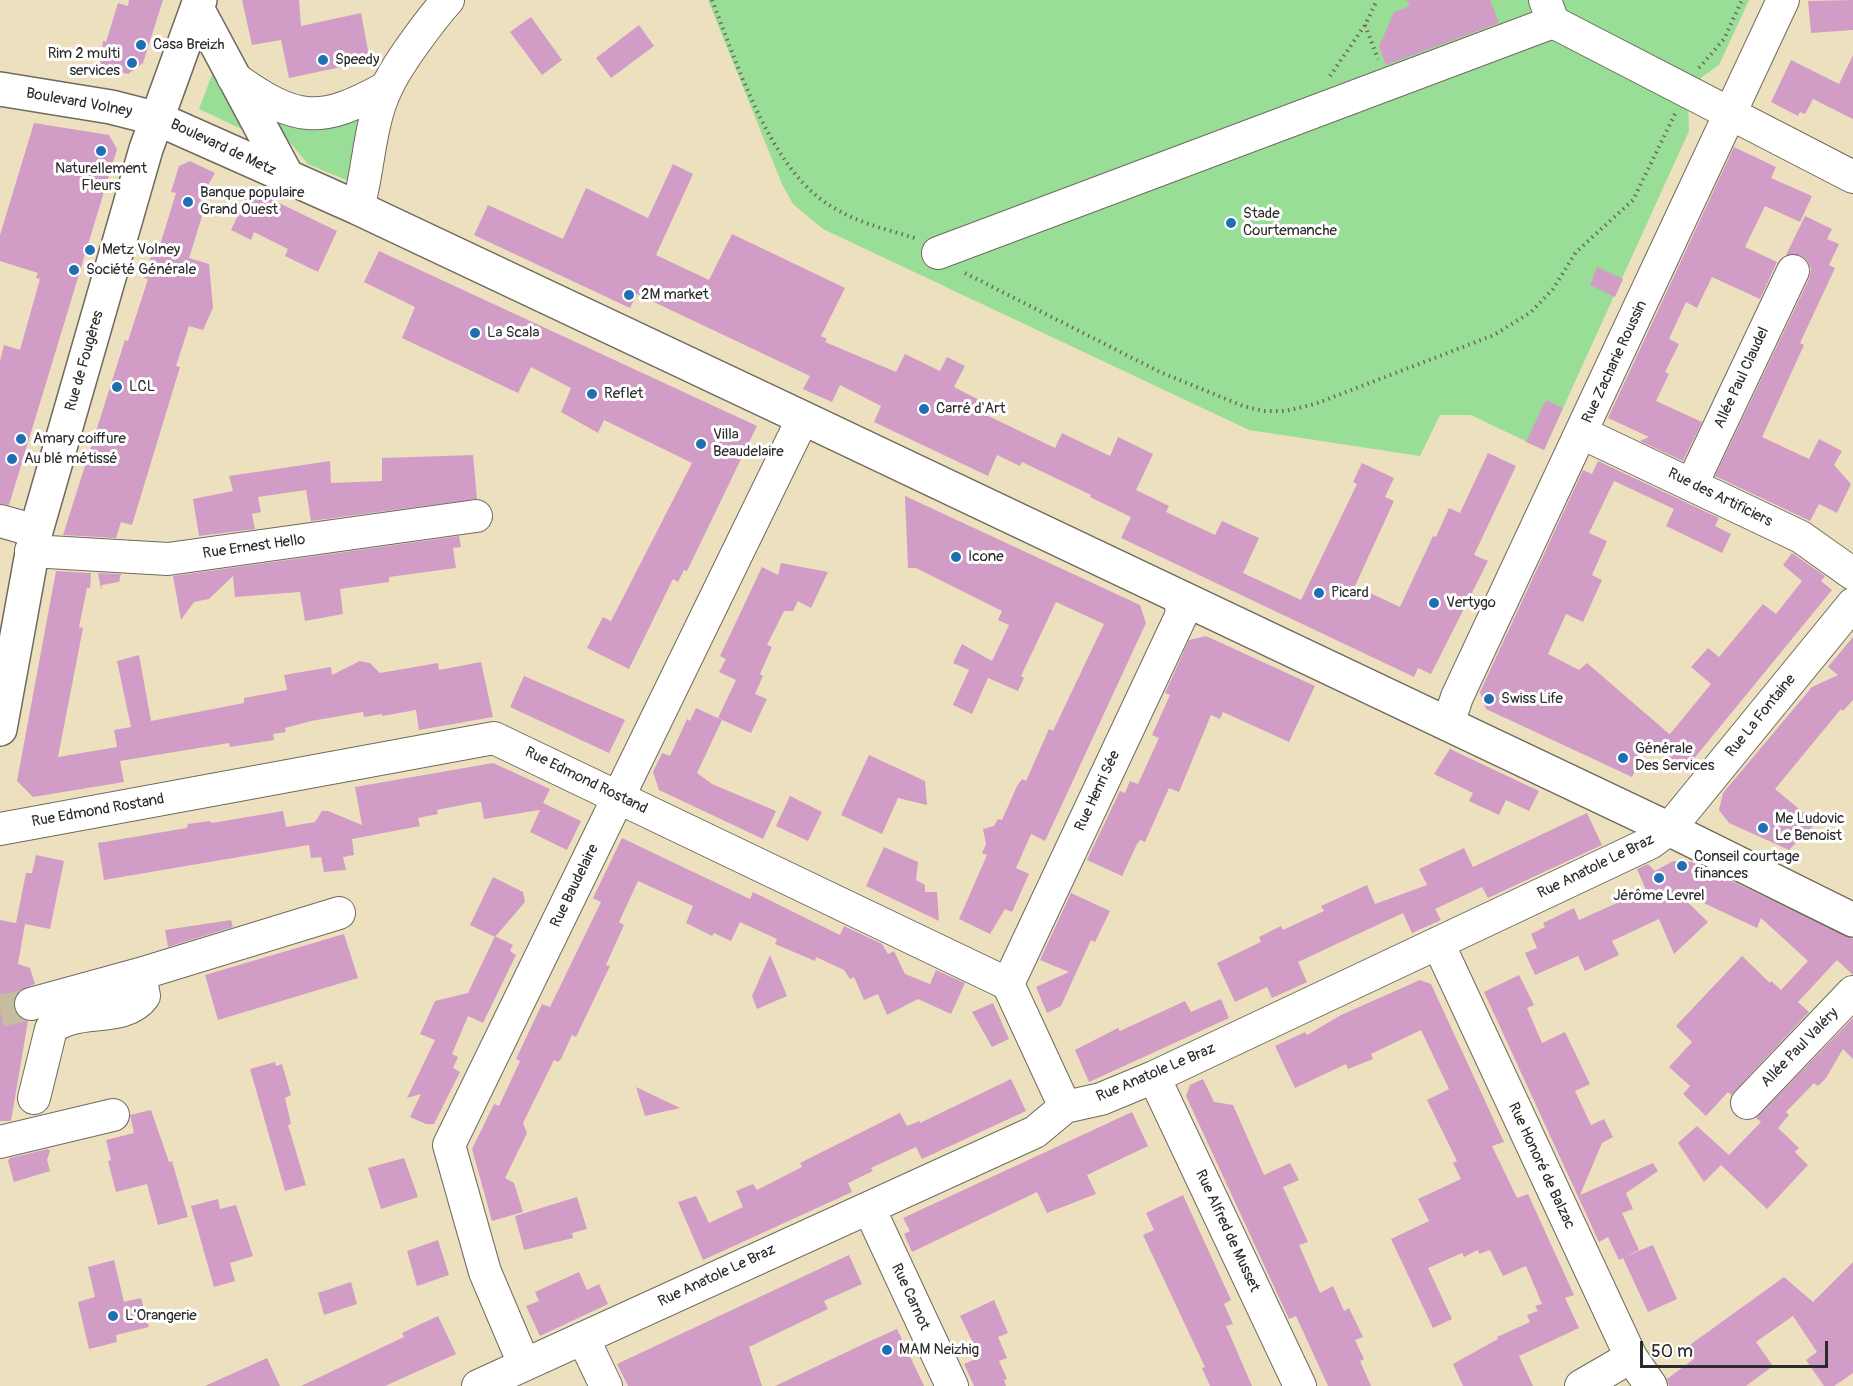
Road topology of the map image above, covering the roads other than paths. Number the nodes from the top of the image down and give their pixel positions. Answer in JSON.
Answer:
{"nodes":[{"id":1,"x":448,"y":0,"type":"edge"},
{"id":2,"x":1784,"y":0,"type":"edge"},
{"id":3,"x":199,"y":4,"type":"edge"},
{"id":4,"x":1549,"y":11,"type":"edge"},
{"id":5,"x":233,"y":77,"type":"junction"},
{"id":6,"x":387,"y":87,"type":"junction"},
{"id":7,"x":0,"y":89,"type":"edge"},
{"id":8,"x":1732,"y":113,"type":"junction"},
{"id":9,"x":158,"y":118,"type":"junction"},
{"id":10,"x":1853,"y":177,"type":"edge"},
{"id":11,"x":288,"y":178,"type":"junction"},
{"id":12,"x":358,"y":208,"type":"junction"},
{"id":13,"x":938,"y":253,"type":"road end"},
{"id":14,"x":1793,"y":271,"type":"dead end"},
{"id":15,"x":803,"y":418,"type":"junction"},
{"id":16,"x":1582,"y":433,"type":"junction"},
{"id":17,"x":1692,"y":484,"type":"junction"},
{"id":18,"x":476,"y":516,"type":"dead end"},
{"id":19,"x":0,"y":521,"type":"edge"},
{"id":20,"x":33,"y":541,"type":"junction"},
{"id":21,"x":1853,"y":574,"type":"edge"},
{"id":22,"x":1182,"y":598,"type":"junction"},
{"id":23,"x":1853,"y":604,"type":"edge"},
{"id":24,"x":1448,"y":724,"type":"junction"},
{"id":25,"x":0,"y":729,"type":"edge"},
{"id":26,"x":619,"y":796,"type":"junction"},
{"id":27,"x":1669,"y":828,"type":"junction"},
{"id":28,"x":0,"y":829,"type":"edge"},
{"id":29,"x":339,"y":913,"type":"dead end"},
{"id":30,"x":1853,"y":920,"type":"edge"},
{"id":31,"x":1438,"y":943,"type":"junction"},
{"id":32,"x":140,"y":974,"type":"junction"},
{"id":33,"x":1008,"y":984,"type":"junction"},
{"id":34,"x":1853,"y":992,"type":"edge"},
{"id":35,"x":31,"y":1004,"type":"tunnel mouth"},
{"id":36,"x":1154,"y":1077,"type":"junction"},
{"id":37,"x":34,"y":1098,"type":"dead end"},
{"id":38,"x":1747,"y":1103,"type":"dead end"},
{"id":39,"x":1065,"y":1107,"type":"junction"},
{"id":40,"x":114,"y":1115,"type":"dead end"},
{"id":41,"x":0,"y":1142,"type":"edge"},
{"id":42,"x":869,"y":1208,"type":"junction"},
{"id":43,"x":583,"y":1338,"type":"junction"},
{"id":44,"x":1631,"y":1357,"type":"junction"},
{"id":45,"x":524,"y":1364,"type":"junction"},
{"id":46,"x":478,"y":1386,"type":"edge"},
{"id":47,"x":606,"y":1386,"type":"edge"},
{"id":48,"x":952,"y":1386,"type":"edge"},
{"id":49,"x":1300,"y":1386,"type":"edge"},
{"id":50,"x":1581,"y":1386,"type":"edge"},
{"id":51,"x":1651,"y":1386,"type":"edge"}],
"edges":[{"from":1,"to":6,"type":"street"},
{"from":2,"to":8,"type":"street","name":"Rue Zacharie Roussin"},
{"from":3,"to":5,"type":"main road"},
{"from":3,"to":9,"type":"main road","name":"Rue de Fougères"},
{"from":4,"to":8,"type":"street"},
{"from":4,"to":13,"type":"street"},
{"from":5,"to":6,"type":"street"},
{"from":5,"to":11,"type":"main road"},
{"from":6,"to":12,"type":"street"},
{"from":7,"to":9,"type":"main road","name":"Boulevard Volney"},
{"from":8,"to":10,"type":"street"},
{"from":8,"to":16,"type":"street","name":"Rue Zacharie Roussin"},
{"from":9,"to":11,"type":"main road","name":"Boulevard de Metz"},
{"from":9,"to":20,"type":"main road","name":"Rue de Fougères"},
{"from":11,"to":12,"type":"main road","name":"Boulevard de Metz"},
{"from":12,"to":15,"type":"main road","name":"Boulevard de Metz"},
{"from":14,"to":17,"type":"street","name":"Allée Paul Claudel"},
{"from":15,"to":22,"type":"main road","name":"Boulevard de Metz"},
{"from":15,"to":26,"type":"street","name":"Rue Baudelaire"},
{"from":16,"to":17,"type":"street","name":"Rue des Artificiers"},
{"from":16,"to":24,"type":"street","name":"Rue Zacharie Roussin"},
{"from":17,"to":21,"type":"street","name":"Rue des Artificiers"},
{"from":18,"to":20,"type":"street","name":"Rue Ernest Hello"},
{"from":19,"to":20,"type":"street","name":"Rue Ernest Hello"},
{"from":20,"to":25,"type":"main road","name":"Rue de Fougères"},
{"from":22,"to":24,"type":"main road","name":"Boulevard de Metz"},
{"from":22,"to":33,"type":"street","name":"Rue Henri Sée"},
{"from":23,"to":27,"type":"street","name":"Rue La Fontaine"},
{"from":24,"to":27,"type":"main road","name":"Boulevard de Metz"},
{"from":26,"to":28,"type":"street","name":"Rue Edmond Rostand"},
{"from":26,"to":33,"type":"street","name":"Rue Edmond Rostand"},
{"from":26,"to":45,"type":"street","name":"Rue Baudelaire"},
{"from":27,"to":30,"type":"main road","name":"Boulevard de Metz"},
{"from":27,"to":31,"type":"street","name":"Rue Anatole Le Braz"},
{"from":29,"to":32,"type":"street"},
{"from":31,"to":36,"type":"street","name":"Rue Anatole Le Braz"},
{"from":31,"to":44,"type":"street","name":"Rue Honoré de Balzac"},
{"from":32,"to":35,"type":"street"},
{"from":32,"to":37,"type":"street"},
{"from":33,"to":39,"type":"street"},
{"from":34,"to":38,"type":"street","name":"Allée Paul Valéry"},
{"from":36,"to":39,"type":"street","name":"Rue Anatole Le Braz"},
{"from":36,"to":49,"type":"street","name":"Rue Alfred de Musset"},
{"from":39,"to":42,"type":"street","name":"Rue Anatole Le Braz"},
{"from":40,"to":41,"type":"street"},
{"from":42,"to":43,"type":"street","name":"Rue Anatole Le Braz"},
{"from":42,"to":48,"type":"street","name":"Rue Carnot"},
{"from":43,"to":45,"type":"street","name":"Rue Anatole Le Braz"},
{"from":43,"to":47,"type":"street"},
{"from":44,"to":50,"type":"street"},
{"from":44,"to":51,"type":"street","name":"Rue Honoré de Balzac"},
{"from":45,"to":46,"type":"street","name":"Rue Anatole Le Braz"}]}
